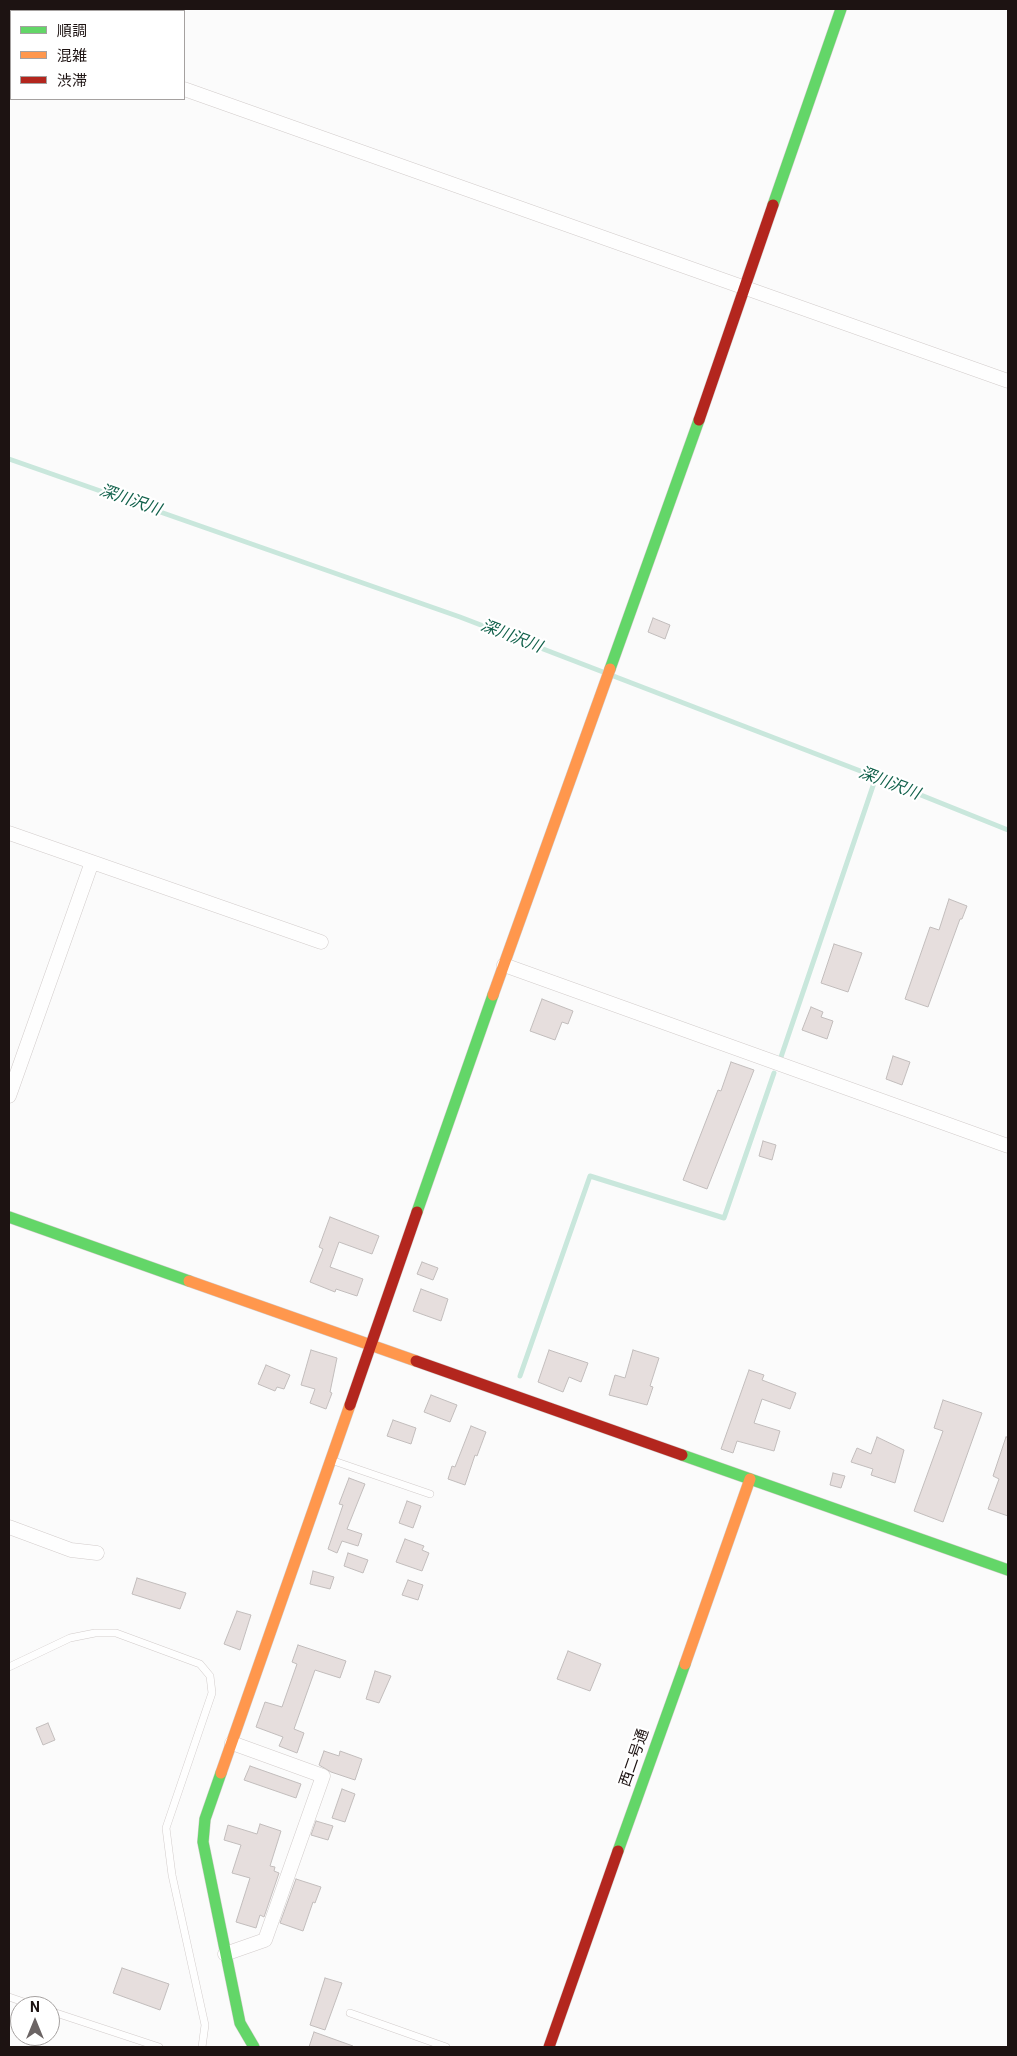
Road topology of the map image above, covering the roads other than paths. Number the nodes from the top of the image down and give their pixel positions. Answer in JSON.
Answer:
{"nodes":[{"id":1,"x":841,"y":9,"type":"edge"},
{"id":2,"x":185,"y":89,"type":"edge"},
{"id":3,"x":745,"y":289,"type":"junction"},
{"id":4,"x":1008,"y":381,"type":"edge"},
{"id":5,"x":9,"y":834,"type":"edge"},
{"id":6,"x":92,"y":862,"type":"junction"},
{"id":7,"x":321,"y":942,"type":"dead end"},
{"id":8,"x":504,"y":965,"type":"junction"},
{"id":9,"x":9,"y":1096,"type":"edge"},
{"id":10,"x":1008,"y":1146,"type":"edge"},
{"id":11,"x":9,"y":1217,"type":"edge"},
{"id":12,"x":371,"y":1345,"type":"junction"},
{"id":13,"x":330,"y":1460,"type":"junction"},
{"id":14,"x":750,"y":1479,"type":"junction"},
{"id":15,"x":430,"y":1494,"type":"dead end"},
{"id":16,"x":9,"y":1526,"type":"edge"},
{"id":17,"x":97,"y":1553,"type":"dead end"},
{"id":18,"x":1008,"y":1570,"type":"edge"},
{"id":19,"x":9,"y":1667,"type":"edge"},
{"id":20,"x":232,"y":1743,"type":"junction"},
{"id":21,"x":226,"y":1954,"type":"junction"},
{"id":22,"x":60,"y":2014,"type":"edge"},
{"id":23,"x":350,"y":2014,"type":"dead end"},
{"id":24,"x":159,"y":2047,"type":"edge"},
{"id":25,"x":202,"y":2047,"type":"edge"},
{"id":26,"x":254,"y":2047,"type":"edge"},
{"id":27,"x":446,"y":2047,"type":"edge"},
{"id":28,"x":549,"y":2047,"type":"edge"}],
"edges":[{"from":1,"to":3,"type":"street"},
{"from":2,"to":3,"type":"street"},
{"from":3,"to":4,"type":"street"},
{"from":3,"to":8,"type":"street"},
{"from":5,"to":6,"type":"street"},
{"from":6,"to":7,"type":"street"},
{"from":6,"to":9,"type":"street"},
{"from":8,"to":10,"type":"street"},
{"from":8,"to":12,"type":"street"},
{"from":11,"to":12,"type":"street"},
{"from":12,"to":13,"type":"street"},
{"from":12,"to":14,"type":"street"},
{"from":13,"to":15,"type":"lane"},
{"from":13,"to":20,"type":"street"},
{"from":14,"to":18,"type":"street"},
{"from":14,"to":28,"type":"street","name":"西二号通"},
{"from":16,"to":17,"type":"street"},
{"from":19,"to":25,"type":"lane"},
{"from":20,"to":21,"type":"street"},
{"from":20,"to":21,"type":"street"},
{"from":21,"to":26,"type":"street"},
{"from":22,"to":24,"type":"lane"},
{"from":23,"to":27,"type":"lane"}]}
